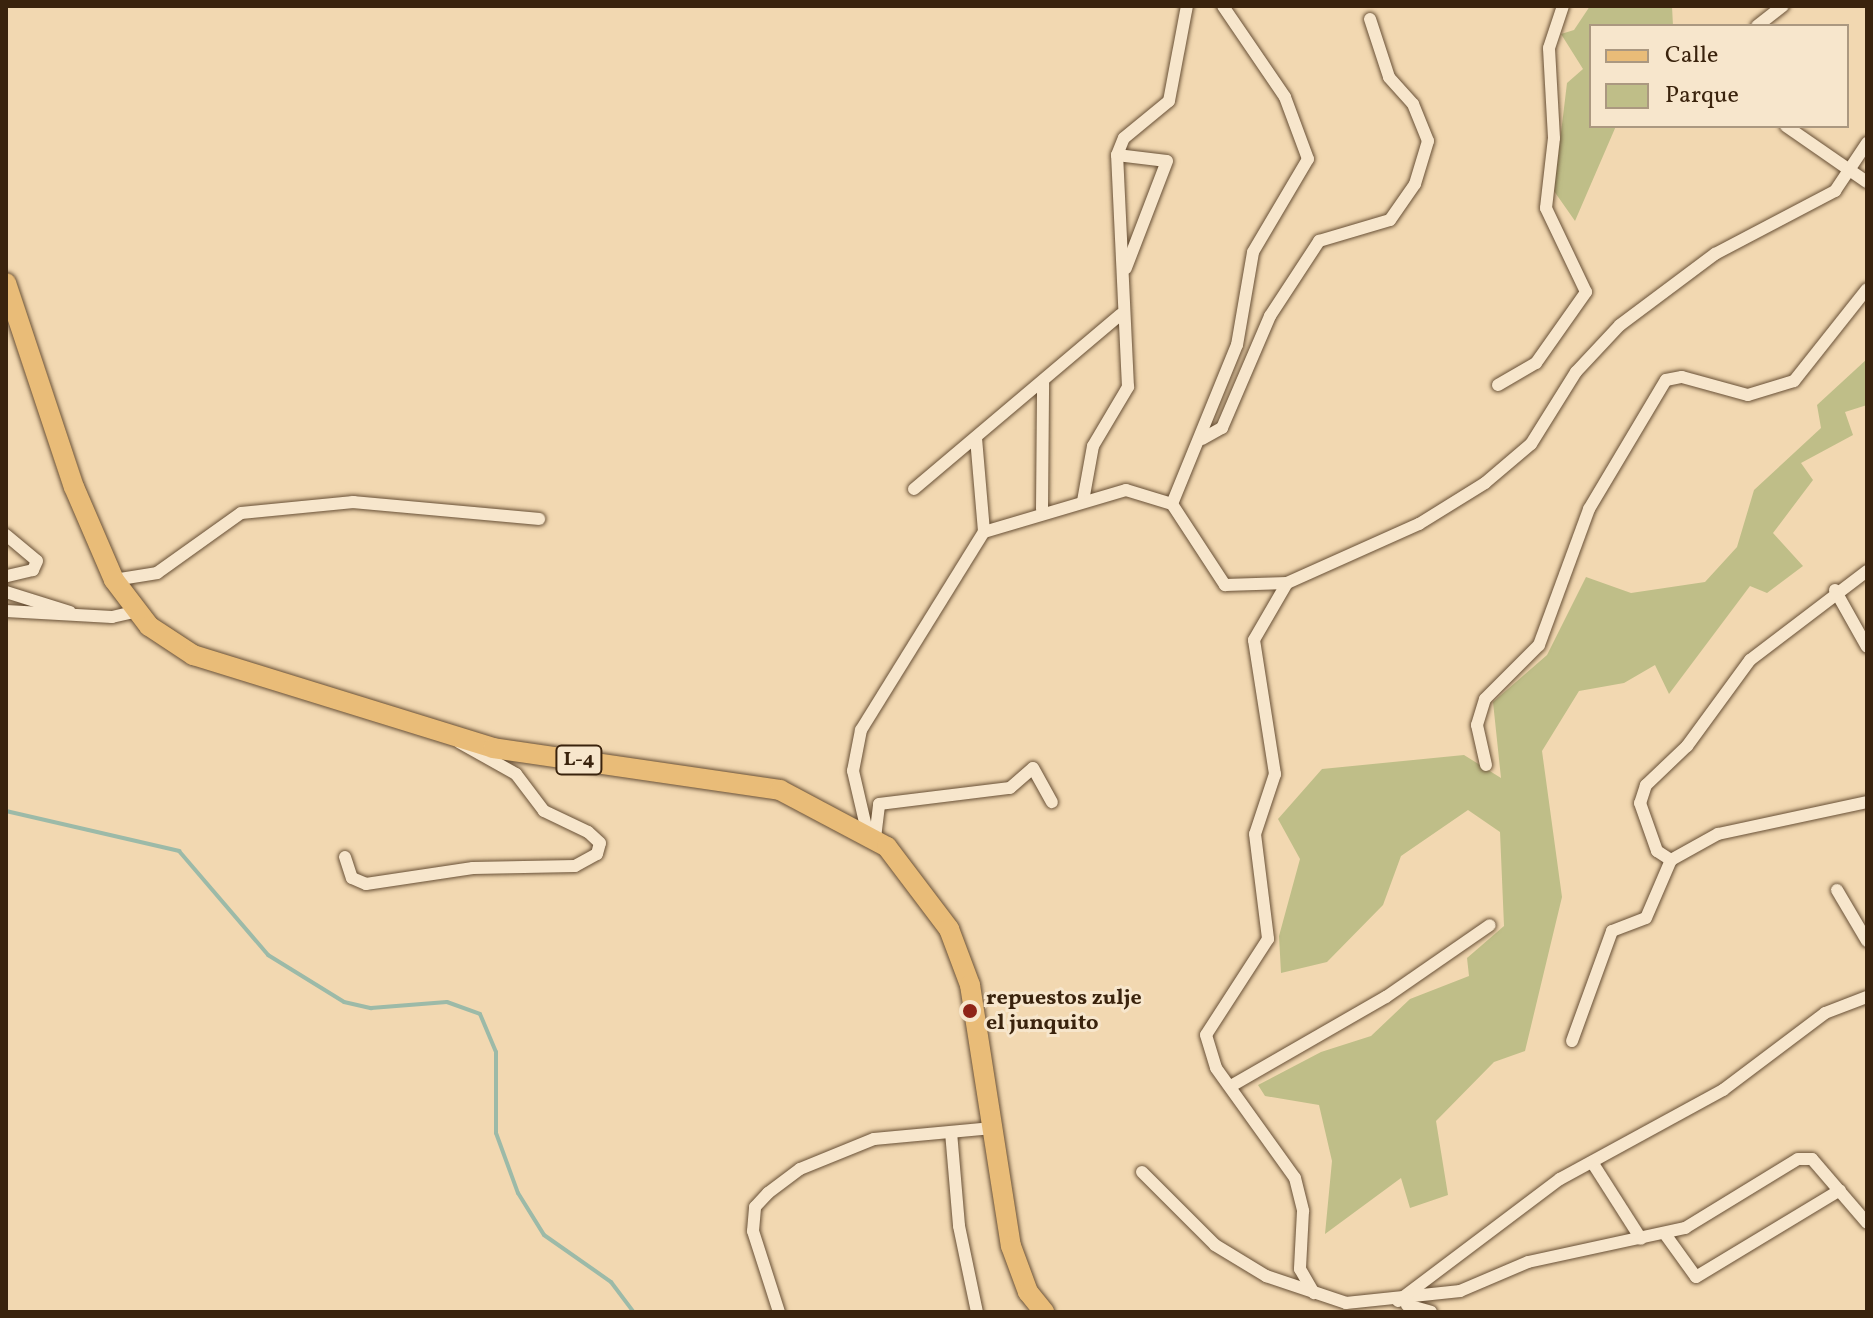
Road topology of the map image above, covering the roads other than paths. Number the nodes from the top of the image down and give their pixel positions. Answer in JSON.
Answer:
{"nodes":[{"id":1,"x":1187,"y":6,"type":"edge"},
{"id":2,"x":1223,"y":6,"type":"edge"},
{"id":3,"x":1563,"y":6,"type":"edge"},
{"id":4,"x":1783,"y":6,"type":"edge"},
{"id":5,"x":1370,"y":19,"type":"dead end"},
{"id":6,"x":1760,"y":24,"type":"edge"},
{"id":7,"x":1789,"y":128,"type":"edge"},
{"id":8,"x":1867,"y":143,"type":"edge"},
{"id":9,"x":1117,"y":155,"type":"junction"},
{"id":10,"x":1850,"y":174,"type":"junction"},
{"id":11,"x":1867,"y":182,"type":"edge"},
{"id":12,"x":1123,"y":276,"type":"junction"},
{"id":13,"x":6,"y":283,"type":"edge"},
{"id":14,"x":1867,"y":289,"type":"edge"},
{"id":15,"x":1120,"y":315,"type":"junction"},
{"id":16,"x":1043,"y":382,"type":"junction"},
{"id":17,"x":1498,"y":385,"type":"dead end"},
{"id":18,"x":976,"y":438,"type":"junction"},
{"id":19,"x":1202,"y":439,"type":"junction"},
{"id":20,"x":914,"y":489,"type":"dead end"},
{"id":21,"x":1083,"y":501,"type":"junction"},
{"id":22,"x":1172,"y":504,"type":"junction"},
{"id":23,"x":1042,"y":509,"type":"junction"},
{"id":24,"x":539,"y":519,"type":"dead end"},
{"id":25,"x":984,"y":532,"type":"junction"},
{"id":26,"x":6,"y":535,"type":"edge"},
{"id":27,"x":1867,"y":571,"type":"edge"},
{"id":28,"x":6,"y":576,"type":"edge"},
{"id":29,"x":114,"y":580,"type":"junction"},
{"id":30,"x":1287,"y":583,"type":"junction"},
{"id":31,"x":1835,"y":590,"type":"junction"},
{"id":32,"x":6,"y":592,"type":"edge"},
{"id":33,"x":6,"y":611,"type":"edge"},
{"id":34,"x":137,"y":611,"type":"junction"},
{"id":35,"x":84,"y":617,"type":"junction"},
{"id":36,"x":1867,"y":647,"type":"edge"},
{"id":37,"x":450,"y":735,"type":"junction"},
{"id":38,"x":1486,"y":765,"type":"dead end"},
{"id":39,"x":1052,"y":802,"type":"dead end"},
{"id":40,"x":1867,"y":802,"type":"edge"},
{"id":41,"x":871,"y":835,"type":"junction"},
{"id":42,"x":345,"y":857,"type":"dead end"},
{"id":43,"x":1671,"y":860,"type":"junction"},
{"id":44,"x":1837,"y":890,"type":"dead end"},
{"id":45,"x":1490,"y":925,"type":"dead end"},
{"id":46,"x":1867,"y":941,"type":"edge"},
{"id":47,"x":1867,"y":997,"type":"edge"},
{"id":48,"x":1572,"y":1041,"type":"dead end"},
{"id":49,"x":1231,"y":1086,"type":"junction"},
{"id":50,"x":992,"y":1128,"type":"junction"},
{"id":51,"x":951,"y":1132,"type":"junction"},
{"id":52,"x":1592,"y":1162,"type":"junction"},
{"id":53,"x":1142,"y":1172,"type":"dead end"},
{"id":54,"x":1840,"y":1190,"type":"junction"},
{"id":55,"x":1867,"y":1223,"type":"edge"},
{"id":56,"x":1665,"y":1234,"type":"junction"},
{"id":57,"x":1641,"y":1239,"type":"junction"},
{"id":58,"x":1314,"y":1293,"type":"junction"},
{"id":59,"x":1396,"y":1303,"type":"junction"},
{"id":60,"x":779,"y":1312,"type":"edge"},
{"id":61,"x":977,"y":1312,"type":"edge"},
{"id":62,"x":1044,"y":1312,"type":"edge"},
{"id":63,"x":1431,"y":1312,"type":"edge"}],
"edges":[{"from":1,"to":9,"type":"street"},
{"from":2,"to":19,"type":"street"},
{"from":3,"to":17,"type":"street"},
{"from":4,"to":6,"type":"street"},
{"from":5,"to":19,"type":"street"},
{"from":7,"to":10,"type":"street"},
{"from":8,"to":10,"type":"street"},
{"from":9,"to":12,"type":"street"},
{"from":9,"to":12,"type":"street"},
{"from":10,"to":11,"type":"street"},
{"from":10,"to":30,"type":"street"},
{"from":12,"to":15,"type":"street"},
{"from":13,"to":29,"type":"main road","number":"L-4"},
{"from":14,"to":38,"type":"street"},
{"from":15,"to":16,"type":"street"},
{"from":15,"to":21,"type":"street"},
{"from":16,"to":18,"type":"street"},
{"from":16,"to":23,"type":"street"},
{"from":18,"to":20,"type":"street"},
{"from":18,"to":25,"type":"street"},
{"from":19,"to":22,"type":"street"},
{"from":21,"to":22,"type":"street"},
{"from":21,"to":23,"type":"street"},
{"from":22,"to":30,"type":"street"},
{"from":23,"to":25,"type":"street"},
{"from":24,"to":29,"type":"street"},
{"from":25,"to":41,"type":"street"},
{"from":26,"to":28,"type":"street"},
{"from":27,"to":31,"type":"street"},
{"from":29,"to":34,"type":"main road","number":"L-4"},
{"from":30,"to":49,"type":"street"},
{"from":31,"to":36,"type":"street"},
{"from":31,"to":43,"type":"street"},
{"from":32,"to":35,"type":"street"},
{"from":33,"to":35,"type":"street"},
{"from":34,"to":35,"type":"street"},
{"from":34,"to":37,"type":"main road","number":"L-4"},
{"from":37,"to":41,"type":"main road","number":"L-4"},
{"from":37,"to":42,"type":"street"},
{"from":39,"to":41,"type":"street"},
{"from":40,"to":43,"type":"street"},
{"from":41,"to":50,"type":"main road","number":"L-4"},
{"from":43,"to":48,"type":"street"},
{"from":44,"to":46,"type":"street"},
{"from":45,"to":49,"type":"street"},
{"from":47,"to":52,"type":"street"},
{"from":49,"to":58,"type":"street"},
{"from":50,"to":51,"type":"street"},
{"from":50,"to":62,"type":"main road","number":"L-4"},
{"from":51,"to":60,"type":"street"},
{"from":51,"to":61,"type":"street"},
{"from":52,"to":57,"type":"street"},
{"from":52,"to":59,"type":"street"},
{"from":53,"to":58,"type":"street"},
{"from":54,"to":55,"type":"street"},
{"from":54,"to":56,"type":"street"},
{"from":54,"to":56,"type":"street"},
{"from":56,"to":57,"type":"street"},
{"from":57,"to":59,"type":"street"},
{"from":58,"to":59,"type":"street"},
{"from":59,"to":63,"type":"street"}]}
